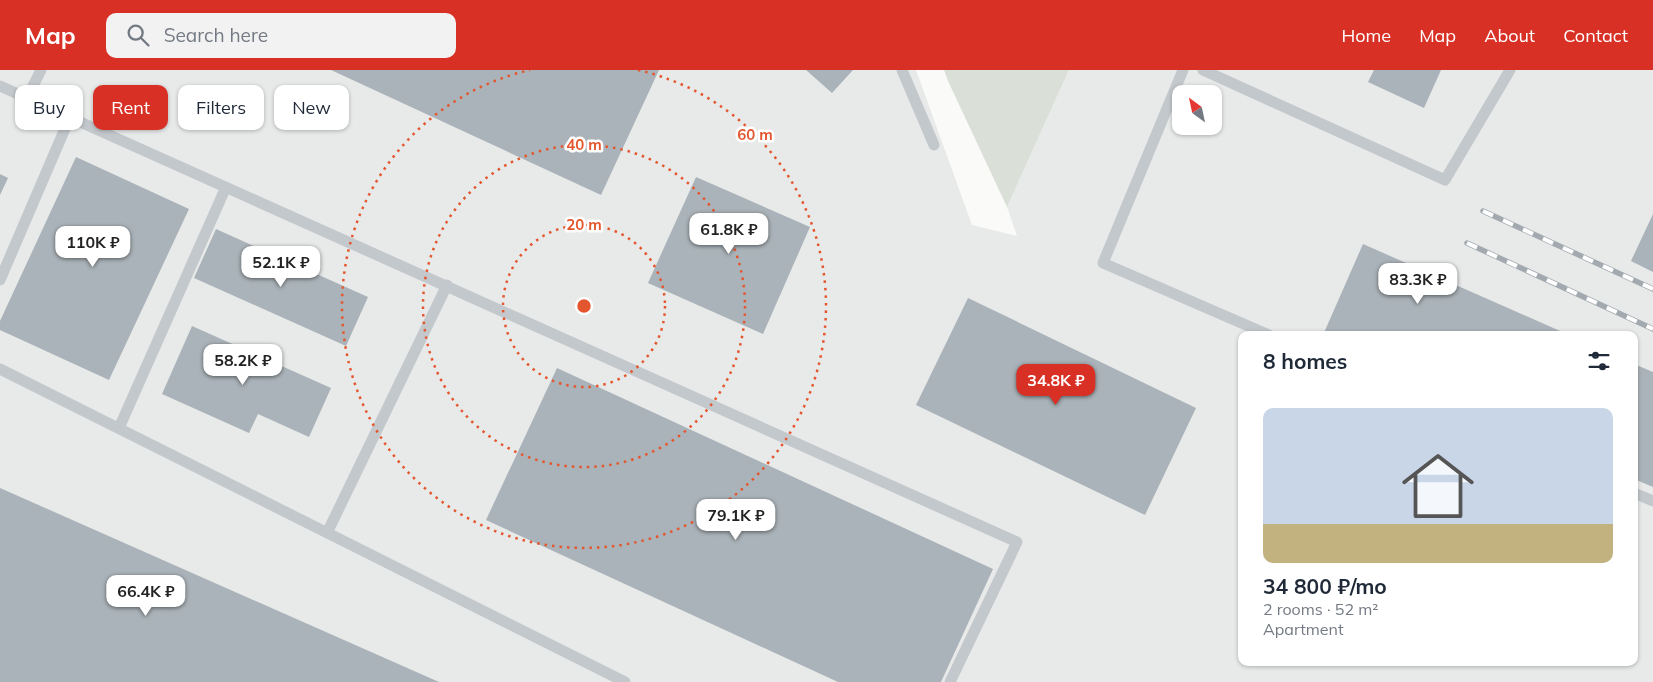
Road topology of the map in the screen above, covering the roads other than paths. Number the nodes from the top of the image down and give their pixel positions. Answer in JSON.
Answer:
{"nodes":[{"id":1,"x":41,"y":70,"type":"edge"},
{"id":2,"x":902,"y":70,"type":"edge"},
{"id":3,"x":1183,"y":70,"type":"edge"},
{"id":4,"x":1203,"y":70,"type":"edge"},
{"id":5,"x":1510,"y":70,"type":"edge"},
{"id":6,"x":34,"y":85,"type":"edge"},
{"id":7,"x":0,"y":86,"type":"edge"},
{"id":8,"x":15,"y":93,"type":"edge"},
{"id":9,"x":83,"y":123,"type":"edge"},
{"id":10,"x":64,"y":130,"type":"edge"},
{"id":11,"x":934,"y":145,"type":"dead end"},
{"id":12,"x":226,"y":187,"type":"junction"},
{"id":13,"x":0,"y":280,"type":"edge"},
{"id":14,"x":447,"y":286,"type":"junction"},
{"id":15,"x":1260,"y":331,"type":"edge"},
{"id":16,"x":0,"y":369,"type":"edge"},
{"id":17,"x":119,"y":428,"type":"junction"},
{"id":18,"x":1638,"y":495,"type":"edge"},
{"id":19,"x":1653,"y":501,"type":"edge"},
{"id":20,"x":328,"y":533,"type":"junction"},
{"id":21,"x":620,"y":681,"type":"edge"},
{"id":22,"x":950,"y":682,"type":"edge"}],
"edges":[{"from":1,"to":6,"type":"lane"},
{"from":2,"to":11,"type":"lane"},
{"from":3,"to":15,"type":"lane"},
{"from":4,"to":5,"type":"lane"},
{"from":7,"to":8,"type":"lane"},
{"from":9,"to":12,"type":"lane"},
{"from":10,"to":13,"type":"lane"},
{"from":12,"to":14,"type":"lane"},
{"from":12,"to":17,"type":"lane"},
{"from":14,"to":20,"type":"lane"},
{"from":14,"to":22,"type":"lane"},
{"from":16,"to":17,"type":"lane"},
{"from":17,"to":20,"type":"lane"},
{"from":18,"to":19,"type":"lane"},
{"from":20,"to":21,"type":"lane"}]}
